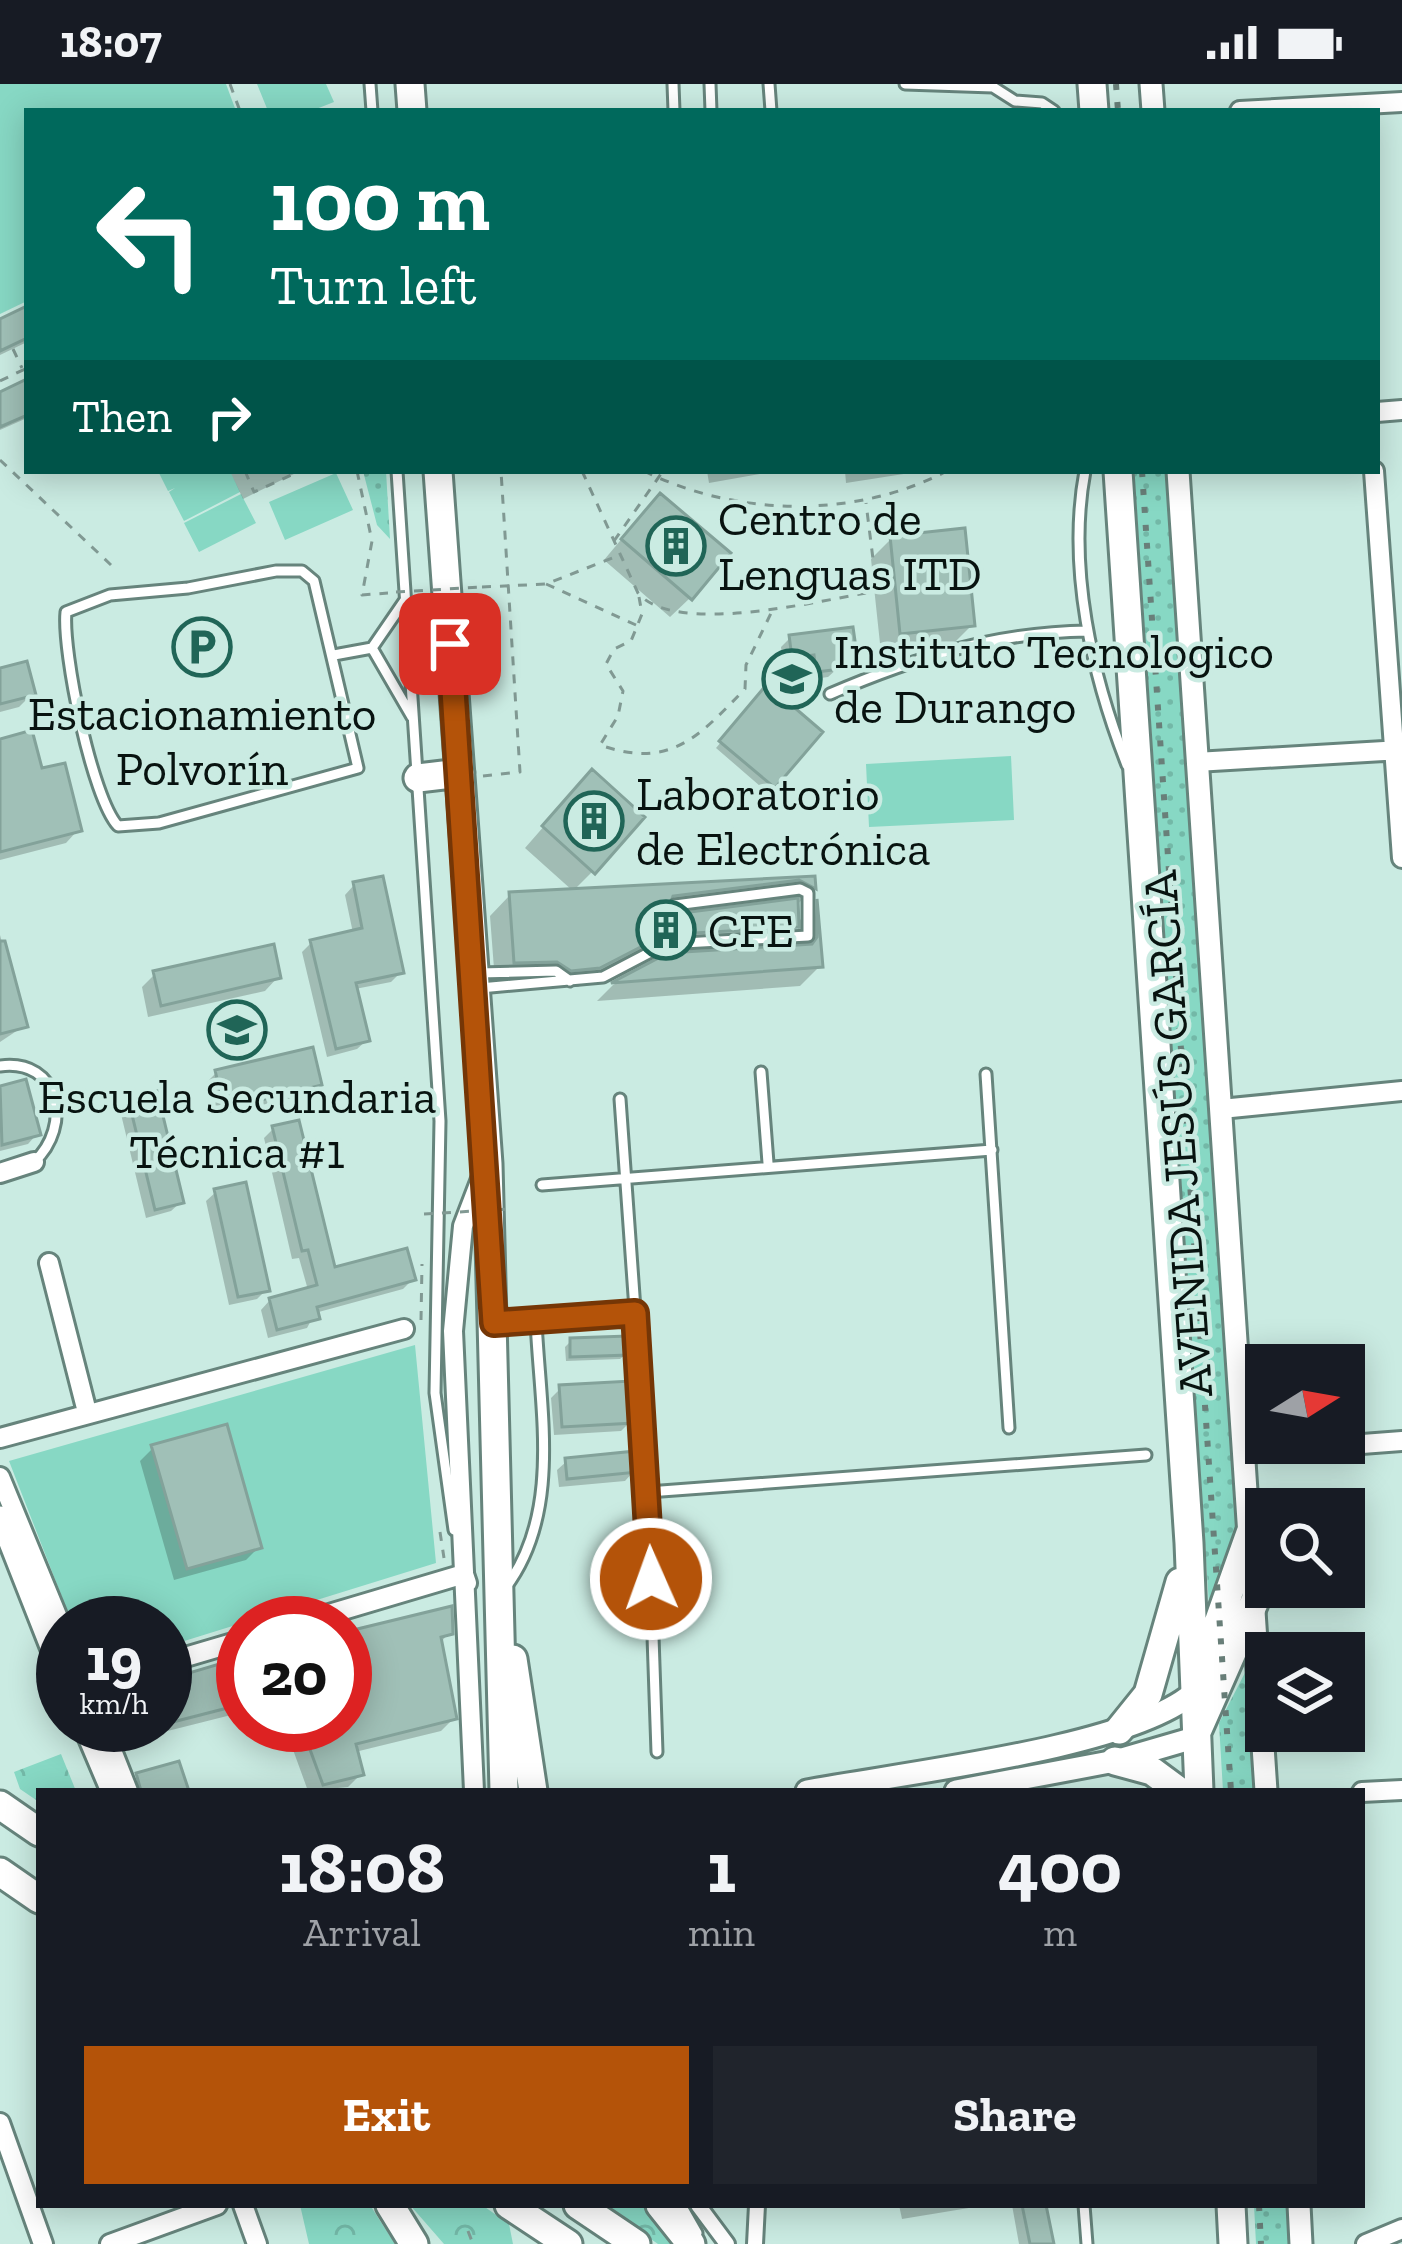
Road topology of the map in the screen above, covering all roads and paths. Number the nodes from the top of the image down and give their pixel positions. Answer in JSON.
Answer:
{"nodes":[{"id":1,"x":905,"y":84,"type":"edge"},
{"id":2,"x":1350,"y":84,"type":"edge"},
{"id":3,"x":996,"y":86,"type":"edge"},
{"id":4,"x":1402,"y":102,"type":"edge"},
{"id":5,"x":1050,"y":108,"type":"edge"},
{"id":6,"x":1352,"y":108,"type":"edge"},
{"id":7,"x":13,"y":350,"type":"dead end"},
{"id":8,"x":24,"y":367,"type":"edge"},
{"id":9,"x":0,"y":460,"type":"edge"},
{"id":10,"x":246,"y":474,"type":"edge"},
{"id":11,"x":293,"y":474,"type":"edge"},
{"id":12,"x":358,"y":474,"type":"edge"},
{"id":13,"x":397,"y":474,"type":"edge"},
{"id":14,"x":438,"y":474,"type":"edge"},
{"id":15,"x":501,"y":474,"type":"edge"},
{"id":16,"x":583,"y":474,"type":"edge"},
{"id":17,"x":650,"y":474,"type":"edge"},
{"id":18,"x":662,"y":474,"type":"edge"},
{"id":19,"x":939,"y":474,"type":"edge"},
{"id":20,"x":1084,"y":474,"type":"edge"},
{"id":21,"x":1118,"y":474,"type":"edge"},
{"id":22,"x":1178,"y":474,"type":"edge"},
{"id":23,"x":1374,"y":474,"type":"edge"},
{"id":24,"x":661,"y":480,"type":"junction"},
{"id":25,"x":866,"y":503,"type":"junction"},
{"id":26,"x":613,"y":543,"type":"junction"},
{"id":27,"x":617,"y":556,"type":"junction"},
{"id":28,"x":111,"y":565,"type":"dead end"},
{"id":29,"x":546,"y":584,"type":"junction"},
{"id":30,"x":508,"y":586,"type":"junction"},
{"id":31,"x":638,"y":593,"type":"junction"},
{"id":32,"x":405,"y":601,"type":"junction"},
{"id":33,"x":775,"y":605,"type":"junction"},
{"id":34,"x":637,"y":626,"type":"junction"},
{"id":35,"x":1088,"y":631,"type":"junction"},
{"id":36,"x":372,"y":648,"type":"junction"},
{"id":37,"x":334,"y":655,"type":"junction"},
{"id":38,"x":830,"y":694,"type":"dead end"},
{"id":39,"x":412,"y":717,"type":"junction"},
{"id":40,"x":1398,"y":751,"type":"edge"},
{"id":41,"x":1196,"y":762,"type":"junction"},
{"id":42,"x":520,"y":772,"type":"dead end"},
{"id":43,"x":460,"y":773,"type":"junction"},
{"id":44,"x":418,"y":778,"type":"junction"},
{"id":45,"x":1139,"y":792,"type":"junction"},
{"id":46,"x":1402,"y":859,"type":"edge"},
{"id":47,"x":666,"y":944,"type":"junction"},
{"id":48,"x":474,"y":981,"type":"junction"},
{"id":49,"x":0,"y":1066,"type":"edge"},
{"id":50,"x":761,"y":1072,"type":"dead end"},
{"id":51,"x":986,"y":1074,"type":"dead end"},
{"id":52,"x":1402,"y":1090,"type":"edge"},
{"id":53,"x":620,"y":1099,"type":"dead end"},
{"id":54,"x":1221,"y":1109,"type":"junction"},
{"id":55,"x":992,"y":1150,"type":"junction"},
{"id":56,"x":34,"y":1162,"type":"joint"},
{"id":57,"x":768,"y":1163,"type":"junction"},
{"id":58,"x":488,"y":1164,"type":"junction"},
{"id":59,"x":0,"y":1172,"type":"edge"},
{"id":60,"x":626,"y":1178,"type":"junction"},
{"id":61,"x":542,"y":1185,"type":"dead end"},
{"id":62,"x":509,"y":1209,"type":"dead end"},
{"id":63,"x":424,"y":1214,"type":"dead end"},
{"id":64,"x":49,"y":1264,"type":"dead end"},
{"id":65,"x":635,"y":1313,"type":"junction"},
{"id":66,"x":536,"y":1321,"type":"junction"},
{"id":67,"x":494,"y":1323,"type":"junction"},
{"id":68,"x":404,"y":1329,"type":"dead end"},
{"id":69,"x":87,"y":1412,"type":"junction"},
{"id":70,"x":1010,"y":1428,"type":"dead end"},
{"id":71,"x":0,"y":1438,"type":"edge"},
{"id":72,"x":1402,"y":1441,"type":"edge"},
{"id":73,"x":1365,"y":1444,"type":"edge"},
{"id":74,"x":1245,"y":1453,"type":"edge"},
{"id":75,"x":1146,"y":1455,"type":"dead end"},
{"id":76,"x":0,"y":1477,"type":"edge"},
{"id":77,"x":648,"y":1492,"type":"junction"},
{"id":78,"x":0,"y":1517,"type":"edge"},
{"id":79,"x":1190,"y":1543,"type":"junction"},
{"id":80,"x":1245,"y":1547,"type":"edge"},
{"id":81,"x":464,"y":1574,"type":"junction"},
{"id":82,"x":49,"y":1596,"type":"edge"},
{"id":83,"x":372,"y":1601,"type":"edge"},
{"id":84,"x":502,"y":1604,"type":"junction"},
{"id":85,"x":36,"y":1608,"type":"edge"},
{"id":86,"x":1252,"y":1608,"type":"edge"},
{"id":87,"x":1254,"y":1608,"type":"edge"},
{"id":88,"x":1192,"y":1694,"type":"junction"},
{"id":89,"x":1119,"y":1730,"type":"junction"},
{"id":90,"x":1194,"y":1738,"type":"junction"},
{"id":91,"x":95,"y":1752,"type":"edge"},
{"id":92,"x":113,"y":1752,"type":"edge"},
{"id":93,"x":657,"y":1752,"type":"dead end"},
{"id":94,"x":1115,"y":1761,"type":"junction"},
{"id":95,"x":900,"y":1782,"type":"edge"},
{"id":96,"x":536,"y":1784,"type":"edge"},
{"id":97,"x":111,"y":1788,"type":"edge"},
{"id":98,"x":127,"y":1788,"type":"edge"},
{"id":99,"x":474,"y":1788,"type":"edge"},
{"id":100,"x":486,"y":1788,"type":"edge"},
{"id":101,"x":504,"y":1788,"type":"edge"},
{"id":102,"x":843,"y":1788,"type":"edge"},
{"id":103,"x":972,"y":1788,"type":"edge"},
{"id":104,"x":1175,"y":1788,"type":"edge"},
{"id":105,"x":1199,"y":1788,"type":"edge"},
{"id":106,"x":1266,"y":1788,"type":"edge"},
{"id":107,"x":1402,"y":1790,"type":"edge"},
{"id":108,"x":1365,"y":1792,"type":"edge"},
{"id":109,"x":0,"y":1805,"type":"edge"},
{"id":110,"x":36,"y":1830,"type":"edge"},
{"id":111,"x":0,"y":1872,"type":"edge"},
{"id":112,"x":36,"y":1897,"type":"edge"},
{"id":113,"x":0,"y":2122,"type":"edge"},
{"id":114,"x":209,"y":2208,"type":"edge"},
{"id":115,"x":244,"y":2208,"type":"edge"},
{"id":116,"x":392,"y":2208,"type":"edge"},
{"id":117,"x":582,"y":2208,"type":"edge"},
{"id":118,"x":661,"y":2208,"type":"edge"},
{"id":119,"x":683,"y":2208,"type":"edge"},
{"id":120,"x":700,"y":2208,"type":"edge"},
{"id":121,"x":757,"y":2208,"type":"edge"},
{"id":122,"x":1084,"y":2208,"type":"edge"},
{"id":123,"x":1231,"y":2208,"type":"edge"},
{"id":124,"x":1299,"y":2208,"type":"edge"},
{"id":125,"x":535,"y":2223,"type":"edge"},
{"id":126,"x":468,"y":2231,"type":"dead end"},
{"id":127,"x":1394,"y":2236,"type":"edge"},
{"id":128,"x":43,"y":2244,"type":"edge"},
{"id":129,"x":110,"y":2244,"type":"edge"},
{"id":130,"x":257,"y":2244,"type":"edge"},
{"id":131,"x":414,"y":2244,"type":"edge"},
{"id":132,"x":472,"y":2244,"type":"edge"},
{"id":133,"x":568,"y":2244,"type":"edge"},
{"id":134,"x":636,"y":2244,"type":"edge"},
{"id":135,"x":691,"y":2244,"type":"edge"},
{"id":136,"x":701,"y":2244,"type":"edge"},
{"id":137,"x":728,"y":2244,"type":"edge"},
{"id":138,"x":755,"y":2244,"type":"edge"},
{"id":139,"x":1087,"y":2244,"type":"edge"},
{"id":140,"x":1233,"y":2244,"type":"edge"},
{"id":141,"x":1301,"y":2244,"type":"edge"},
{"id":142,"x":1366,"y":2244,"type":"edge"}],
"edges":[{"from":1,"to":3,"type":"lane"},
{"from":2,"to":6,"type":"street"},
{"from":3,"to":5,"type":"lane"},
{"from":4,"to":6,"type":"street"},
{"from":7,"to":8,"type":"path"},
{"from":9,"to":28,"type":"path"},
{"from":10,"to":11,"type":"path"},
{"from":12,"to":30,"type":"path","bridge":true},
{"from":13,"to":32,"type":"lane"},
{"from":14,"to":43,"type":"main road"},
{"from":15,"to":30,"type":"path"},
{"from":16,"to":26,"type":"path"},
{"from":17,"to":24,"type":"path"},
{"from":18,"to":24,"type":"path"},
{"from":19,"to":25,"type":"path"},
{"from":20,"to":35,"type":"lane"},
{"from":21,"to":45,"type":"main road","name":"AVENIDA JESÚS GARCÍA"},
{"from":22,"to":41,"type":"street","name":"AVENIDA JESÚS GARCÍA"},
{"from":23,"to":40,"type":"street"},
{"from":24,"to":25,"type":"path"},
{"from":24,"to":26,"type":"path"},
{"from":25,"to":33,"type":"path"},
{"from":26,"to":27,"type":"path"},
{"from":27,"to":29,"type":"path"},
{"from":27,"to":31,"type":"path"},
{"from":29,"to":30,"type":"path"},
{"from":29,"to":34,"type":"path"},
{"from":30,"to":42,"type":"path"},
{"from":31,"to":33,"type":"path"},
{"from":31,"to":34,"type":"path"},
{"from":32,"to":36,"type":"lane"},
{"from":32,"to":39,"type":"lane"},
{"from":33,"to":34,"type":"path"},
{"from":35,"to":38,"type":"lane"},
{"from":35,"to":45,"type":"lane"},
{"from":36,"to":37,"type":"lane"},
{"from":36,"to":39,"type":"lane"},
{"from":37,"to":37,"type":"lane"},
{"from":39,"to":44,"type":"lane"},
{"from":40,"to":41,"type":"street"},
{"from":40,"to":46,"type":"street"},
{"from":41,"to":54,"type":"street","name":"AVENIDA JESÚS GARCÍA"},
{"from":43,"to":44,"type":"main road"},
{"from":43,"to":48,"type":"main road"},
{"from":44,"to":81,"type":"lane"},
{"from":45,"to":79,"type":"main road","name":"AVENIDA JESÚS GARCÍA"},
{"from":47,"to":47,"type":"lane"},
{"from":47,"to":48,"type":"lane"},
{"from":48,"to":58,"type":"main road"},
{"from":49,"to":56,"type":"lane"},
{"from":50,"to":57,"type":"lane"},
{"from":51,"to":55,"type":"lane"},
{"from":52,"to":54,"type":"street"},
{"from":53,"to":60,"type":"lane"},
{"from":54,"to":74,"type":"street","name":"AVENIDA JESÚS GARCÍA"},
{"from":55,"to":57,"type":"lane"},
{"from":55,"to":70,"type":"lane"},
{"from":56,"to":59,"type":"street"},
{"from":57,"to":60,"type":"lane"},
{"from":58,"to":67,"type":"main road"},
{"from":58,"to":81,"type":"street"},
{"from":60,"to":61,"type":"lane"},
{"from":60,"to":65,"type":"lane"},
{"from":62,"to":63,"type":"path","bridge":true},
{"from":64,"to":69,"type":"street"},
{"from":65,"to":66,"type":"lane"},
{"from":65,"to":77,"type":"lane"},
{"from":66,"to":67,"type":"lane"},
{"from":66,"to":84,"type":"lane"},
{"from":67,"to":84,"type":"main road"},
{"from":68,"to":69,"type":"street"},
{"from":69,"to":71,"type":"street"},
{"from":72,"to":73,"type":"street"},
{"from":75,"to":77,"type":"lane"},
{"from":76,"to":82,"type":"street"},
{"from":77,"to":93,"type":"lane"},
{"from":78,"to":85,"type":"street"},
{"from":79,"to":88,"type":"main road","name":"AVENIDA JESÚS GARCÍA"},
{"from":79,"to":89,"type":"main road"},
{"from":80,"to":88,"type":"main road"},
{"from":81,"to":83,"type":"street"},
{"from":81,"to":99,"type":"street"},
{"from":81,"to":100,"type":"street"},
{"from":84,"to":96,"type":"main road"},
{"from":84,"to":101,"type":"main road"},
{"from":86,"to":90,"type":"main road"},
{"from":87,"to":106,"type":"street","name":"AVENIDA JESÚS GARCÍA"},
{"from":88,"to":89,"type":"street"},
{"from":88,"to":90,"type":"main road","name":"AVENIDA JESÚS GARCÍA"},
{"from":89,"to":95,"type":"street"},
{"from":90,"to":94,"type":"street"},
{"from":90,"to":105,"type":"main road","name":"AVENIDA JESÚS GARCÍA"},
{"from":91,"to":97,"type":"street"},
{"from":92,"to":98,"type":"street"},
{"from":94,"to":103,"type":"street"},
{"from":94,"to":104,"type":"main road"},
{"from":95,"to":102,"type":"street"},
{"from":107,"to":108,"type":"street"},
{"from":109,"to":110,"type":"main road"},
{"from":111,"to":112,"type":"main road"},
{"from":113,"to":128,"type":"street"},
{"from":114,"to":129,"type":"street"},
{"from":115,"to":130,"type":"street"},
{"from":116,"to":131,"type":"main road"},
{"from":117,"to":134,"type":"main road"},
{"from":118,"to":135,"type":"main road"},
{"from":119,"to":136,"type":"lane"},
{"from":120,"to":137,"type":"street"},
{"from":121,"to":138,"type":"street"},
{"from":122,"to":139,"type":"lane"},
{"from":123,"to":140,"type":"main road"},
{"from":124,"to":141,"type":"street"},
{"from":125,"to":133,"type":"main road"},
{"from":126,"to":132,"type":"path"},
{"from":127,"to":142,"type":"street"}]}
